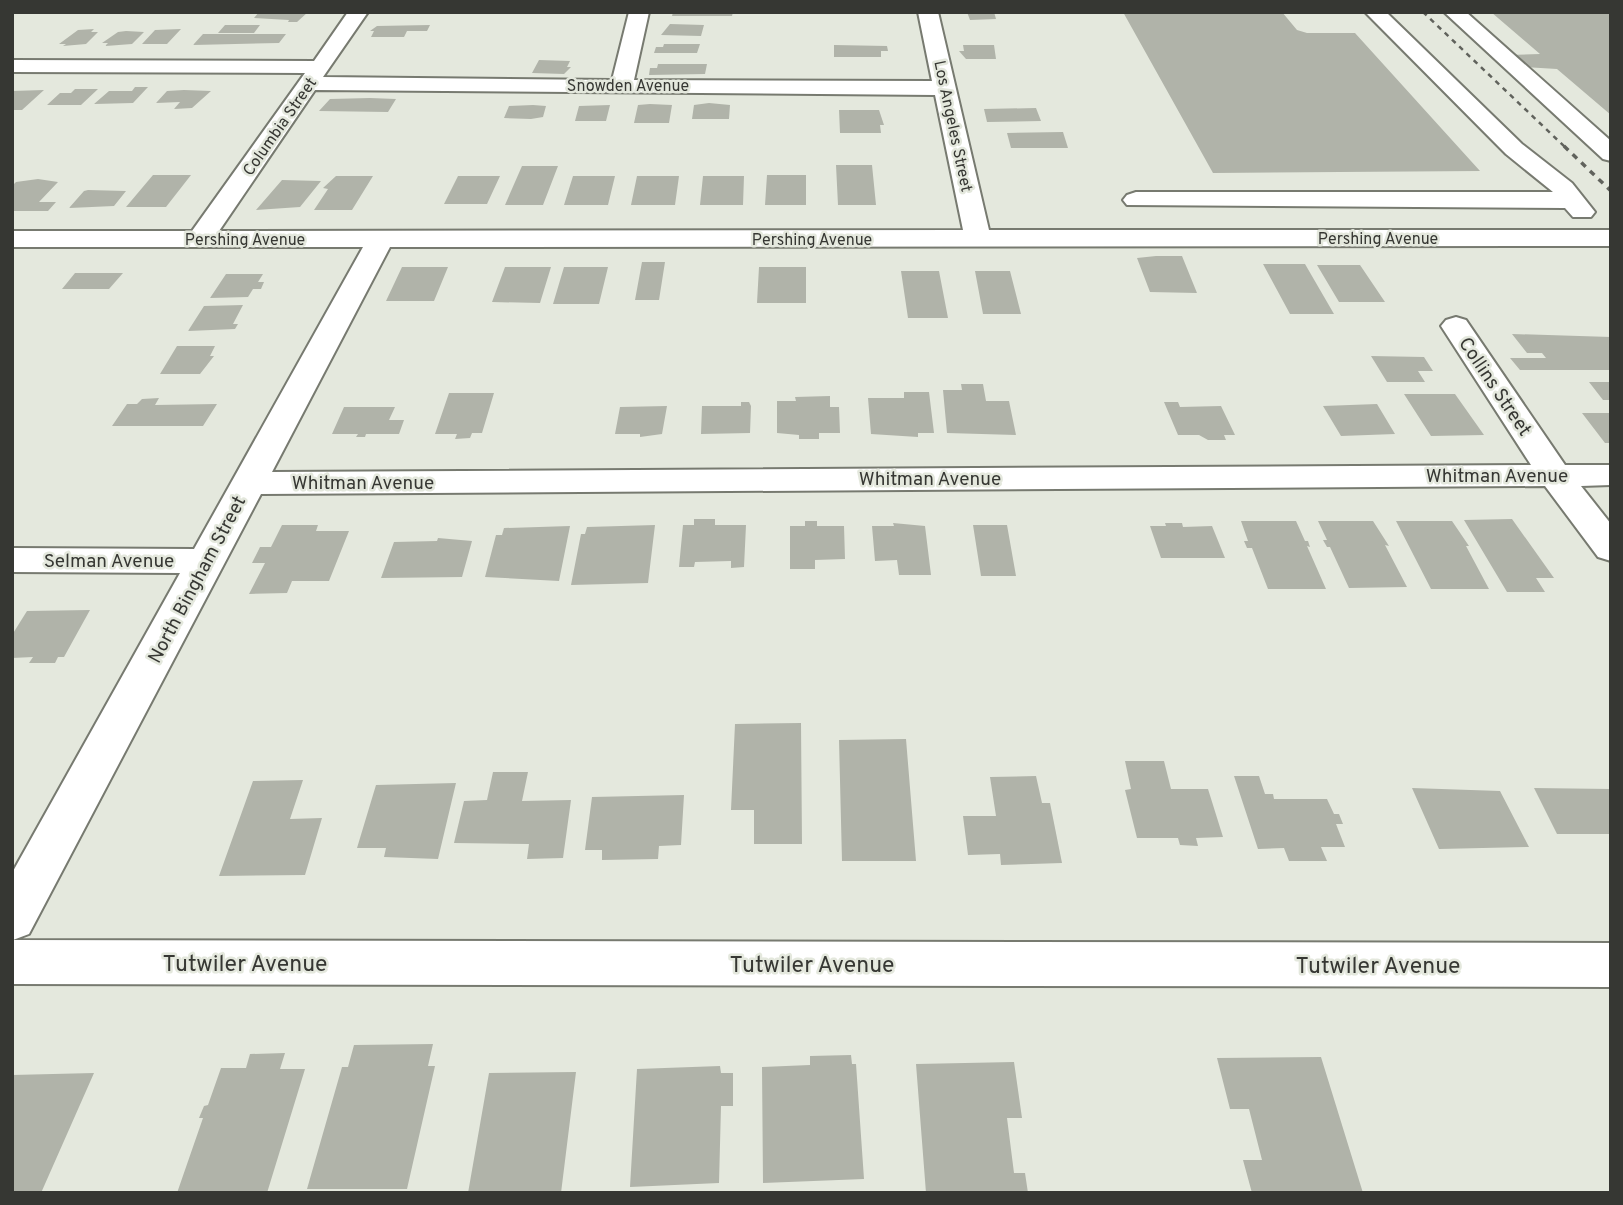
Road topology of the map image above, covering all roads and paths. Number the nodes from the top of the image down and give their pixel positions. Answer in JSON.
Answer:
{"nodes":[{"id":1,"x":358,"y":12,"type":"edge"},
{"id":2,"x":639,"y":12,"type":"edge"},
{"id":3,"x":928,"y":12,"type":"edge"},
{"id":4,"x":1375,"y":12,"type":"edge"},
{"id":5,"x":1454,"y":12,"type":"edge"},
{"id":6,"x":12,"y":66,"type":"edge"},
{"id":7,"x":315,"y":75,"type":"junction"},
{"id":8,"x":622,"y":85,"type":"junction"},
{"id":9,"x":946,"y":88,"type":"junction"},
{"id":10,"x":1514,"y":149,"type":"junction"},
{"id":11,"x":1611,"y":154,"type":"edge"},
{"id":12,"x":1136,"y":200,"type":"dead end"},
{"id":13,"x":1573,"y":200,"type":"junction"},
{"id":14,"x":1511,"y":201,"type":"junction"},
{"id":15,"x":1507,"y":238,"type":"junction"},
{"id":16,"x":1607,"y":238,"type":"edge"},
{"id":17,"x":12,"y":239,"type":"edge"},
{"id":18,"x":200,"y":239,"type":"junction"},
{"id":19,"x":381,"y":239,"type":"junction"},
{"id":20,"x":978,"y":239,"type":"junction"},
{"id":21,"x":1456,"y":326,"type":"dead end"},
{"id":22,"x":1554,"y":474,"type":"junction"},
{"id":23,"x":1611,"y":475,"type":"edge"},
{"id":24,"x":249,"y":483,"type":"junction"},
{"id":25,"x":1611,"y":549,"type":"edge"},
{"id":26,"x":12,"y":560,"type":"edge"},
{"id":27,"x":206,"y":561,"type":"junction"},
{"id":28,"x":12,"y":919,"type":"edge"},
{"id":29,"x":12,"y":962,"type":"edge"},
{"id":30,"x":1611,"y":965,"type":"edge"}],
"edges":[{"from":1,"to":7,"type":"street","name":"Columbia Street"},
{"from":2,"to":8,"type":"street"},
{"from":3,"to":9,"type":"street","name":"Los Angeles Street"},
{"from":4,"to":10,"type":"street"},
{"from":5,"to":11,"type":"street"},
{"from":6,"to":7,"type":"street","name":"Snowden Avenue"},
{"from":7,"to":8,"type":"street","name":"Snowden Avenue"},
{"from":7,"to":18,"type":"street","name":"Columbia Street"},
{"from":8,"to":9,"type":"street","name":"Snowden Avenue"},
{"from":9,"to":20,"type":"street","name":"Los Angeles Street"},
{"from":10,"to":13,"type":"street"},
{"from":10,"to":14,"type":"street"},
{"from":12,"to":14,"type":"street"},
{"from":13,"to":14,"type":"street"},
{"from":13,"to":16,"type":"street"},
{"from":14,"to":15,"type":"street"},
{"from":15,"to":16,"type":"street","name":"Pershing Avenue"},
{"from":15,"to":20,"type":"street","name":"Pershing Avenue"},
{"from":17,"to":18,"type":"street","name":"Pershing Avenue"},
{"from":18,"to":19,"type":"street","name":"Pershing Avenue"},
{"from":19,"to":20,"type":"street","name":"Pershing Avenue"},
{"from":19,"to":24,"type":"street","name":"North Bingham Street"},
{"from":21,"to":22,"type":"street","name":"Collins Street"},
{"from":22,"to":23,"type":"street","name":"Whitman Avenue"},
{"from":22,"to":24,"type":"street","name":"Whitman Avenue"},
{"from":22,"to":25,"type":"street","name":"Collins Street"},
{"from":24,"to":27,"type":"street","name":"North Bingham Street"},
{"from":26,"to":27,"type":"street","name":"Selman Avenue"},
{"from":27,"to":28,"type":"street","name":"North Bingham Street"},
{"from":29,"to":30,"type":"street","name":"Tutwiler Avenue"}]}
